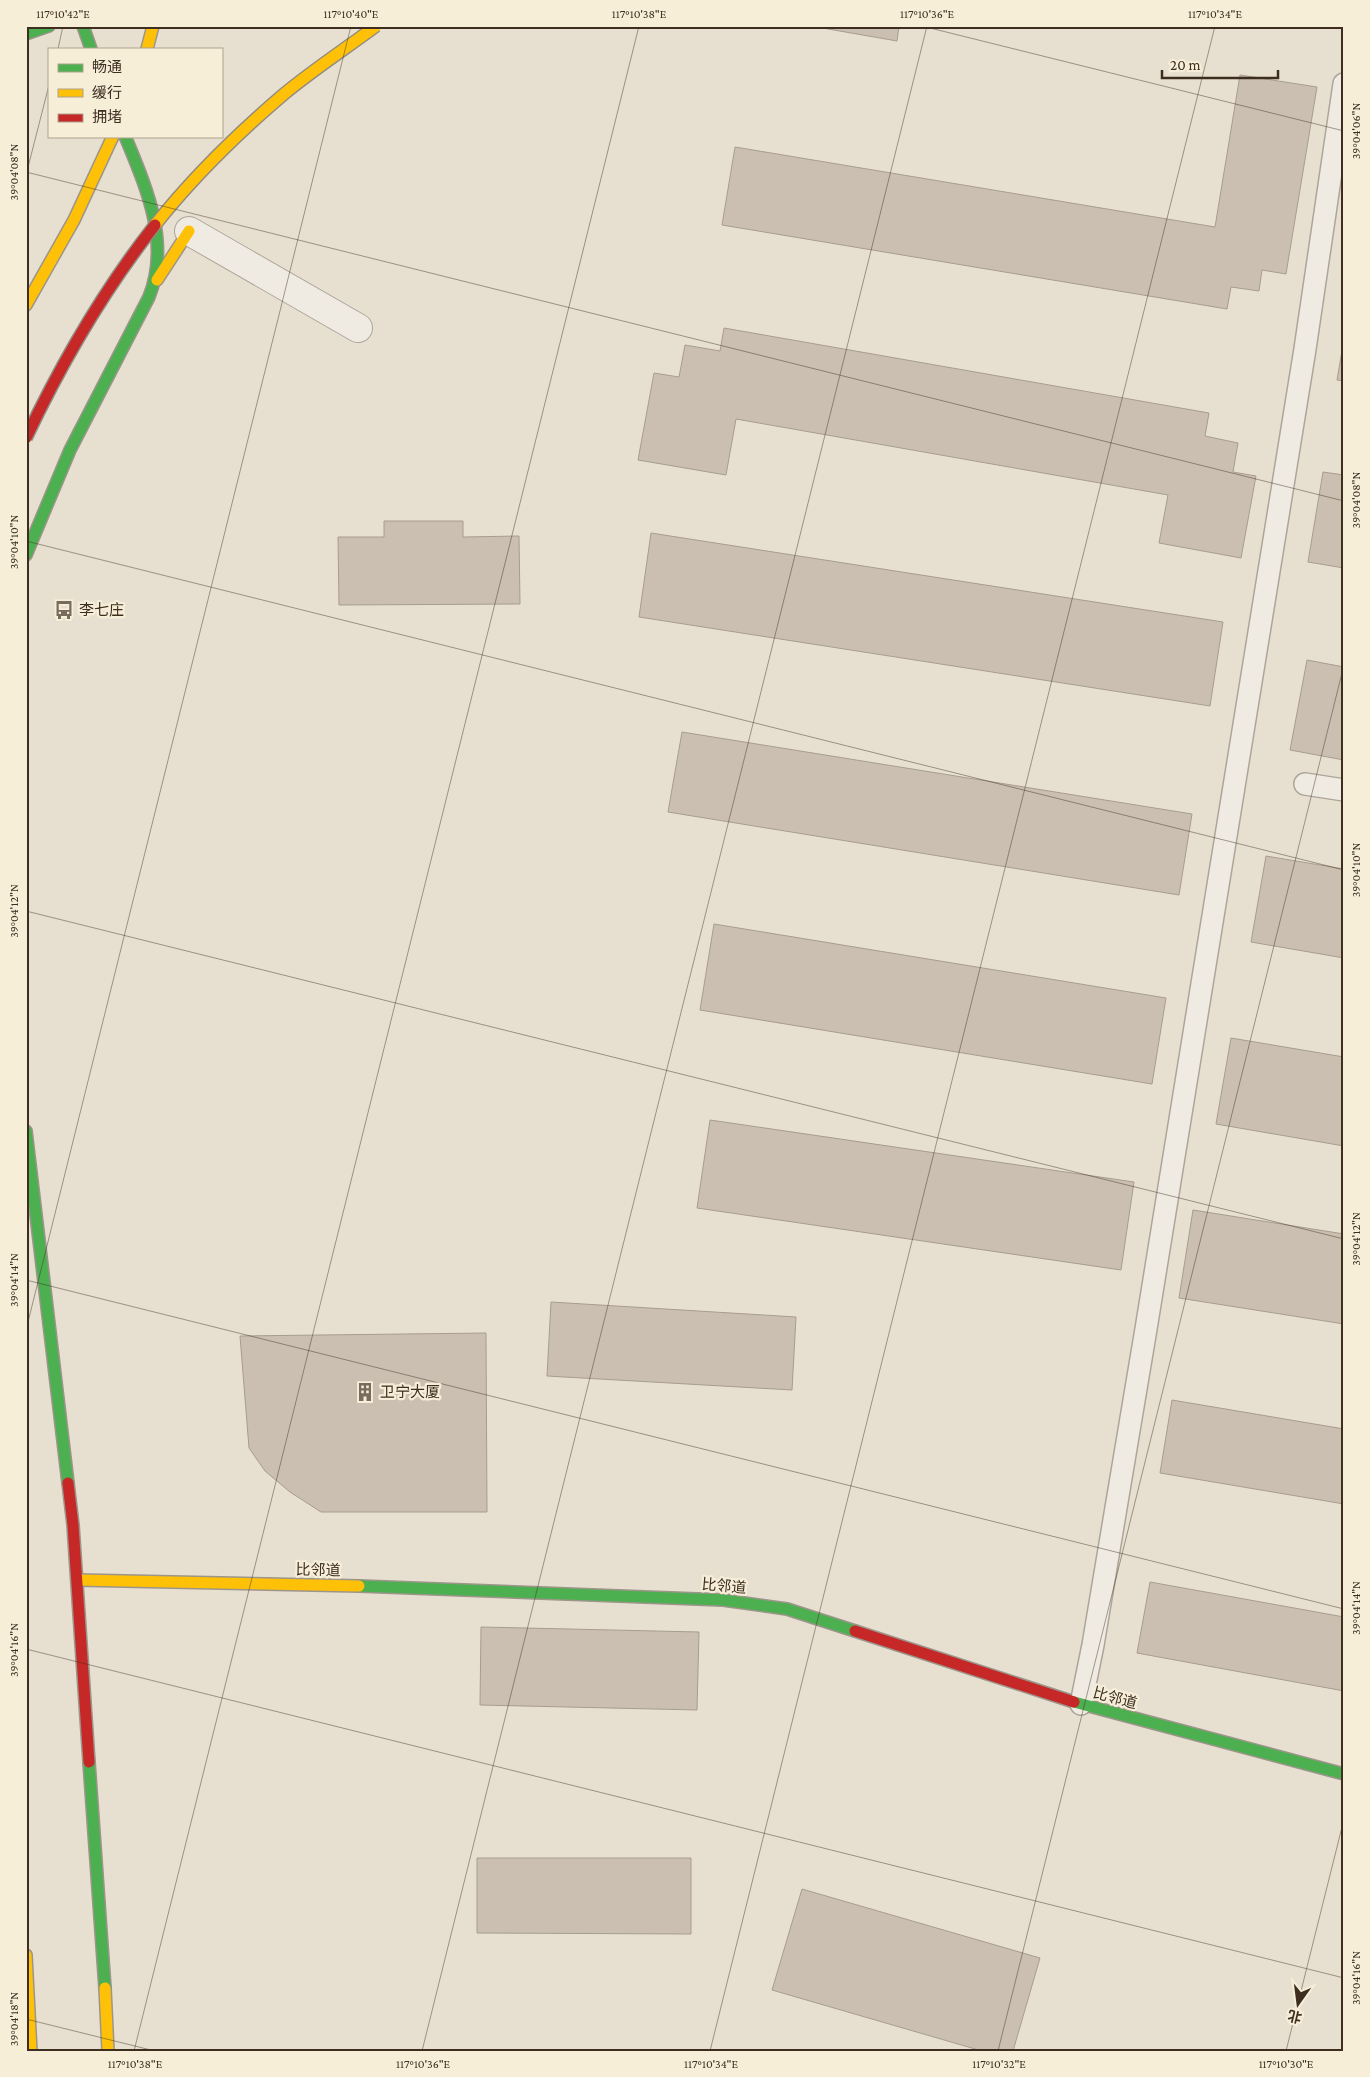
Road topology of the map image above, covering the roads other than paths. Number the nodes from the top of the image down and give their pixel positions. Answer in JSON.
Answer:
{"nodes":[{"id":1,"x":49,"y":26,"type":"edge"},
{"id":2,"x":83,"y":26,"type":"edge"},
{"id":3,"x":153,"y":26,"type":"edge"},
{"id":4,"x":376,"y":26,"type":"edge"},
{"id":5,"x":26,"y":34,"type":"edge"},
{"id":6,"x":91,"y":48,"type":"edge"},
{"id":7,"x":147,"y":48,"type":"edge"},
{"id":8,"x":1344,"y":84,"type":"edge"},
{"id":9,"x":113,"y":138,"type":"edge"},
{"id":10,"x":126,"y":138,"type":"edge"},
{"id":11,"x":189,"y":231,"type":"joint"},
{"id":12,"x":155,"y":283,"type":"junction"},
{"id":13,"x":26,"y":305,"type":"edge"},
{"id":14,"x":358,"y":328,"type":"dead end"},
{"id":15,"x":26,"y":438,"type":"edge"},
{"id":16,"x":26,"y":555,"type":"edge"},
{"id":17,"x":1305,"y":784,"type":"dead end"},
{"id":18,"x":1344,"y":790,"type":"edge"},
{"id":19,"x":26,"y":1132,"type":"edge"},
{"id":20,"x":77,"y":1580,"type":"junction"},
{"id":21,"x":1081,"y":1704,"type":"junction"},
{"id":22,"x":1344,"y":1774,"type":"edge"},
{"id":23,"x":26,"y":1955,"type":"edge"},
{"id":24,"x":31,"y":2051,"type":"edge"},
{"id":25,"x":108,"y":2051,"type":"edge"}],
"edges":[{"from":1,"to":5,"type":"main road"},
{"from":2,"to":6,"type":"main road"},
{"from":3,"to":7,"type":"main road"},
{"from":4,"to":15,"type":"main road","bridge":true},
{"from":8,"to":21,"type":"lane"},
{"from":9,"to":13,"type":"main road"},
{"from":10,"to":12,"type":"main road"},
{"from":11,"to":12,"type":"main road"},
{"from":11,"to":14,"type":"street"},
{"from":12,"to":16,"type":"main road"},
{"from":17,"to":18,"type":"lane"},
{"from":19,"to":20,"type":"main road"},
{"from":20,"to":21,"type":"main road","name":"比邻道"},
{"from":20,"to":25,"type":"main road"},
{"from":21,"to":22,"type":"main road","name":"比邻道"},
{"from":23,"to":24,"type":"main road"}]}
